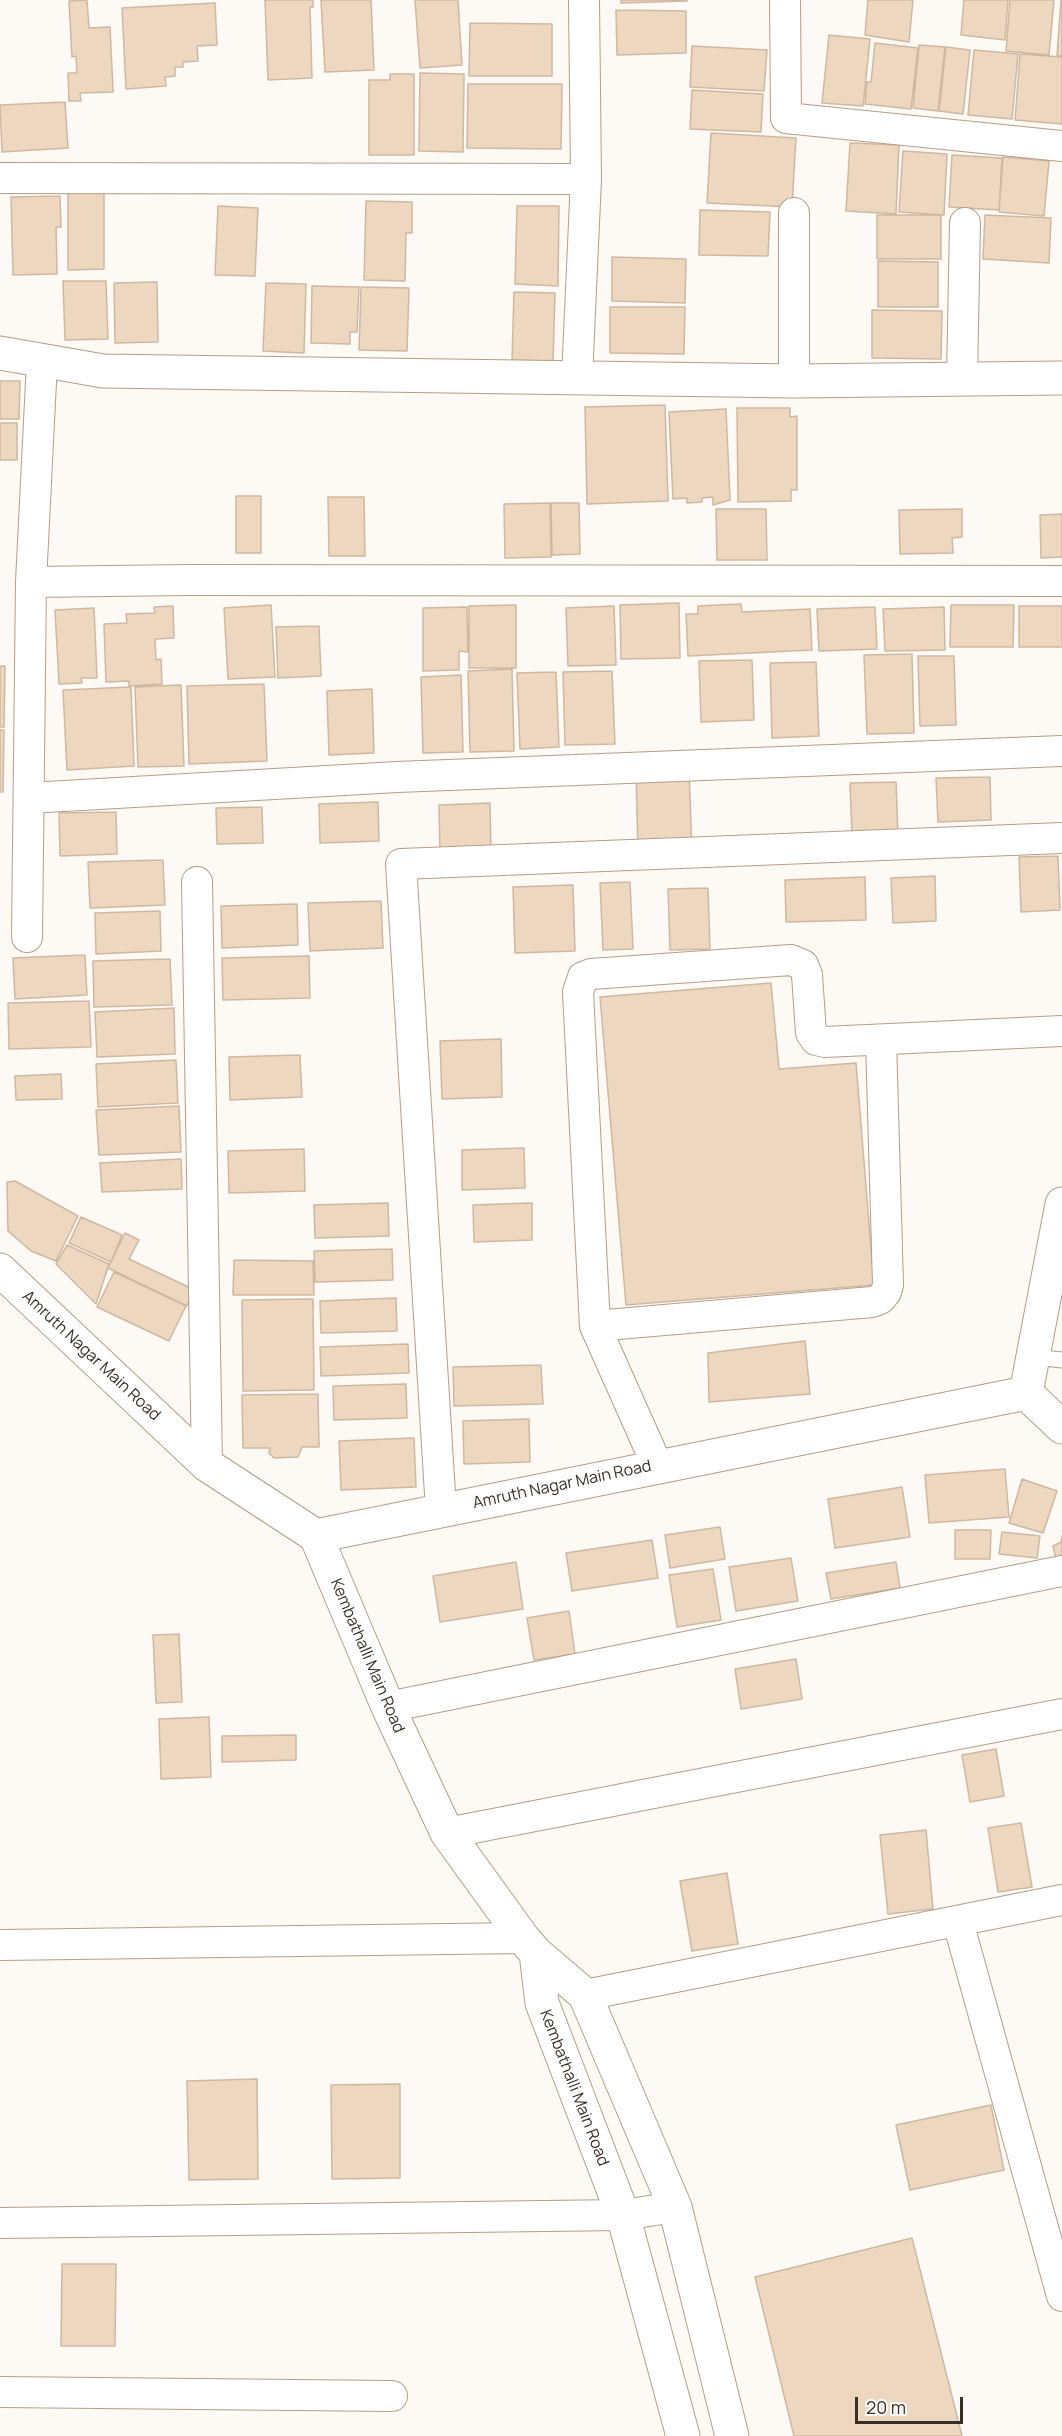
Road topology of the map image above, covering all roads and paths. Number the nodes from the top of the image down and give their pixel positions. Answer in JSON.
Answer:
{"nodes":[{"id":1,"x":584,"y":0,"type":"edge"},
{"id":2,"x":785,"y":0,"type":"edge"},
{"id":3,"x":1062,"y":146,"type":"edge"},
{"id":4,"x":0,"y":178,"type":"edge"},
{"id":5,"x":586,"y":179,"type":"junction"},
{"id":6,"x":794,"y":213,"type":"dead end"},
{"id":7,"x":965,"y":223,"type":"dead end"},
{"id":8,"x":0,"y":353,"type":"edge"},
{"id":9,"x":42,"y":362,"type":"junction"},
{"id":10,"x":577,"y":378,"type":"junction"},
{"id":11,"x":962,"y":378,"type":"junction"},
{"id":12,"x":1062,"y":378,"type":"edge"},
{"id":13,"x":794,"y":381,"type":"junction"},
{"id":14,"x":1062,"y":581,"type":"edge"},
{"id":15,"x":31,"y":582,"type":"junction"},
{"id":16,"x":1062,"y":751,"type":"edge"},
{"id":17,"x":29,"y":798,"type":"junction"},
{"id":18,"x":1062,"y":838,"type":"edge"},
{"id":19,"x":197,"y":882,"type":"dead end"},
{"id":20,"x":27,"y":937,"type":"dead end"},
{"id":21,"x":1062,"y":1031,"type":"edge"},
{"id":22,"x":881,"y":1040,"type":"junction"},
{"id":23,"x":1062,"y":1204,"type":"edge"},
{"id":24,"x":0,"y":1270,"type":"edge"},
{"id":25,"x":595,"y":1326,"type":"junction"},
{"id":26,"x":1048,"y":1359,"type":"edge"},
{"id":27,"x":1026,"y":1393,"type":"junction"},
{"id":28,"x":1062,"y":1427,"type":"edge"},
{"id":29,"x":207,"y":1465,"type":"junction"},
{"id":30,"x":657,"y":1465,"type":"junction"},
{"id":31,"x":441,"y":1510,"type":"junction"},
{"id":32,"x":315,"y":1536,"type":"junction"},
{"id":33,"x":1062,"y":1571,"type":"edge"},
{"id":34,"x":388,"y":1707,"type":"junction"},
{"id":35,"x":1062,"y":1714,"type":"edge"},
{"id":36,"x":447,"y":1833,"type":"junction"},
{"id":37,"x":1062,"y":1900,"type":"edge"},
{"id":38,"x":958,"y":1922,"type":"junction"},
{"id":39,"x":0,"y":1946,"type":"edge"},
{"id":40,"x":530,"y":1946,"type":"junction"},
{"id":41,"x":585,"y":1995,"type":"junction"},
{"id":42,"x":675,"y":2207,"type":"junction"},
{"id":43,"x":623,"y":2215,"type":"junction"},
{"id":44,"x":0,"y":2223,"type":"edge"},
{"id":45,"x":1062,"y":2296,"type":"edge"},
{"id":46,"x":0,"y":2392,"type":"edge"},
{"id":47,"x":392,"y":2396,"type":"dead end"},
{"id":48,"x":677,"y":2434,"type":"edge"},
{"id":49,"x":732,"y":2436,"type":"edge"}],
"edges":[{"from":1,"to":5,"type":"street"},
{"from":2,"to":3,"type":"street"},
{"from":4,"to":5,"type":"street"},
{"from":5,"to":10,"type":"street"},
{"from":6,"to":13,"type":"street"},
{"from":7,"to":11,"type":"street"},
{"from":8,"to":9,"type":"street"},
{"from":9,"to":10,"type":"street"},
{"from":9,"to":15,"type":"street"},
{"from":10,"to":13,"type":"street"},
{"from":11,"to":12,"type":"street"},
{"from":11,"to":13,"type":"street"},
{"from":14,"to":15,"type":"street"},
{"from":15,"to":17,"type":"street"},
{"from":16,"to":17,"type":"street"},
{"from":17,"to":20,"type":"street"},
{"from":18,"to":31,"type":"street"},
{"from":19,"to":29,"type":"street"},
{"from":21,"to":22,"type":"street"},
{"from":22,"to":25,"type":"street"},
{"from":22,"to":25,"type":"street"},
{"from":23,"to":26,"type":"street"},
{"from":24,"to":29,"type":"street","name":"Amruth Nagar Main Road"},
{"from":25,"to":30,"type":"street"},
{"from":26,"to":27,"type":"street"},
{"from":27,"to":28,"type":"street"},
{"from":27,"to":30,"type":"street","name":"Amruth Nagar Main Road"},
{"from":29,"to":32,"type":"street","name":"Amruth Nagar Main Road"},
{"from":30,"to":31,"type":"street","name":"Amruth Nagar Main Road"},
{"from":31,"to":32,"type":"street","name":"Amruth Nagar Main Road"},
{"from":32,"to":34,"type":"street","name":"Kembathalli Main Road"},
{"from":33,"to":34,"type":"street"},
{"from":34,"to":36,"type":"street","name":"Kembathalli Main Road"},
{"from":35,"to":36,"type":"street"},
{"from":36,"to":40,"type":"street","name":"Kembathalli Main Road"},
{"from":37,"to":38,"type":"street"},
{"from":38,"to":41,"type":"street"},
{"from":38,"to":45,"type":"street"},
{"from":39,"to":40,"type":"street"},
{"from":40,"to":41,"type":"street"},
{"from":40,"to":43,"type":"street","name":"Kembathalli Main Road"},
{"from":41,"to":42,"type":"street"},
{"from":42,"to":43,"type":"street"},
{"from":42,"to":49,"type":"street"},
{"from":43,"to":44,"type":"street"},
{"from":43,"to":48,"type":"street","name":"Kembathalli Main Road"},
{"from":46,"to":47,"type":"street"}]}
